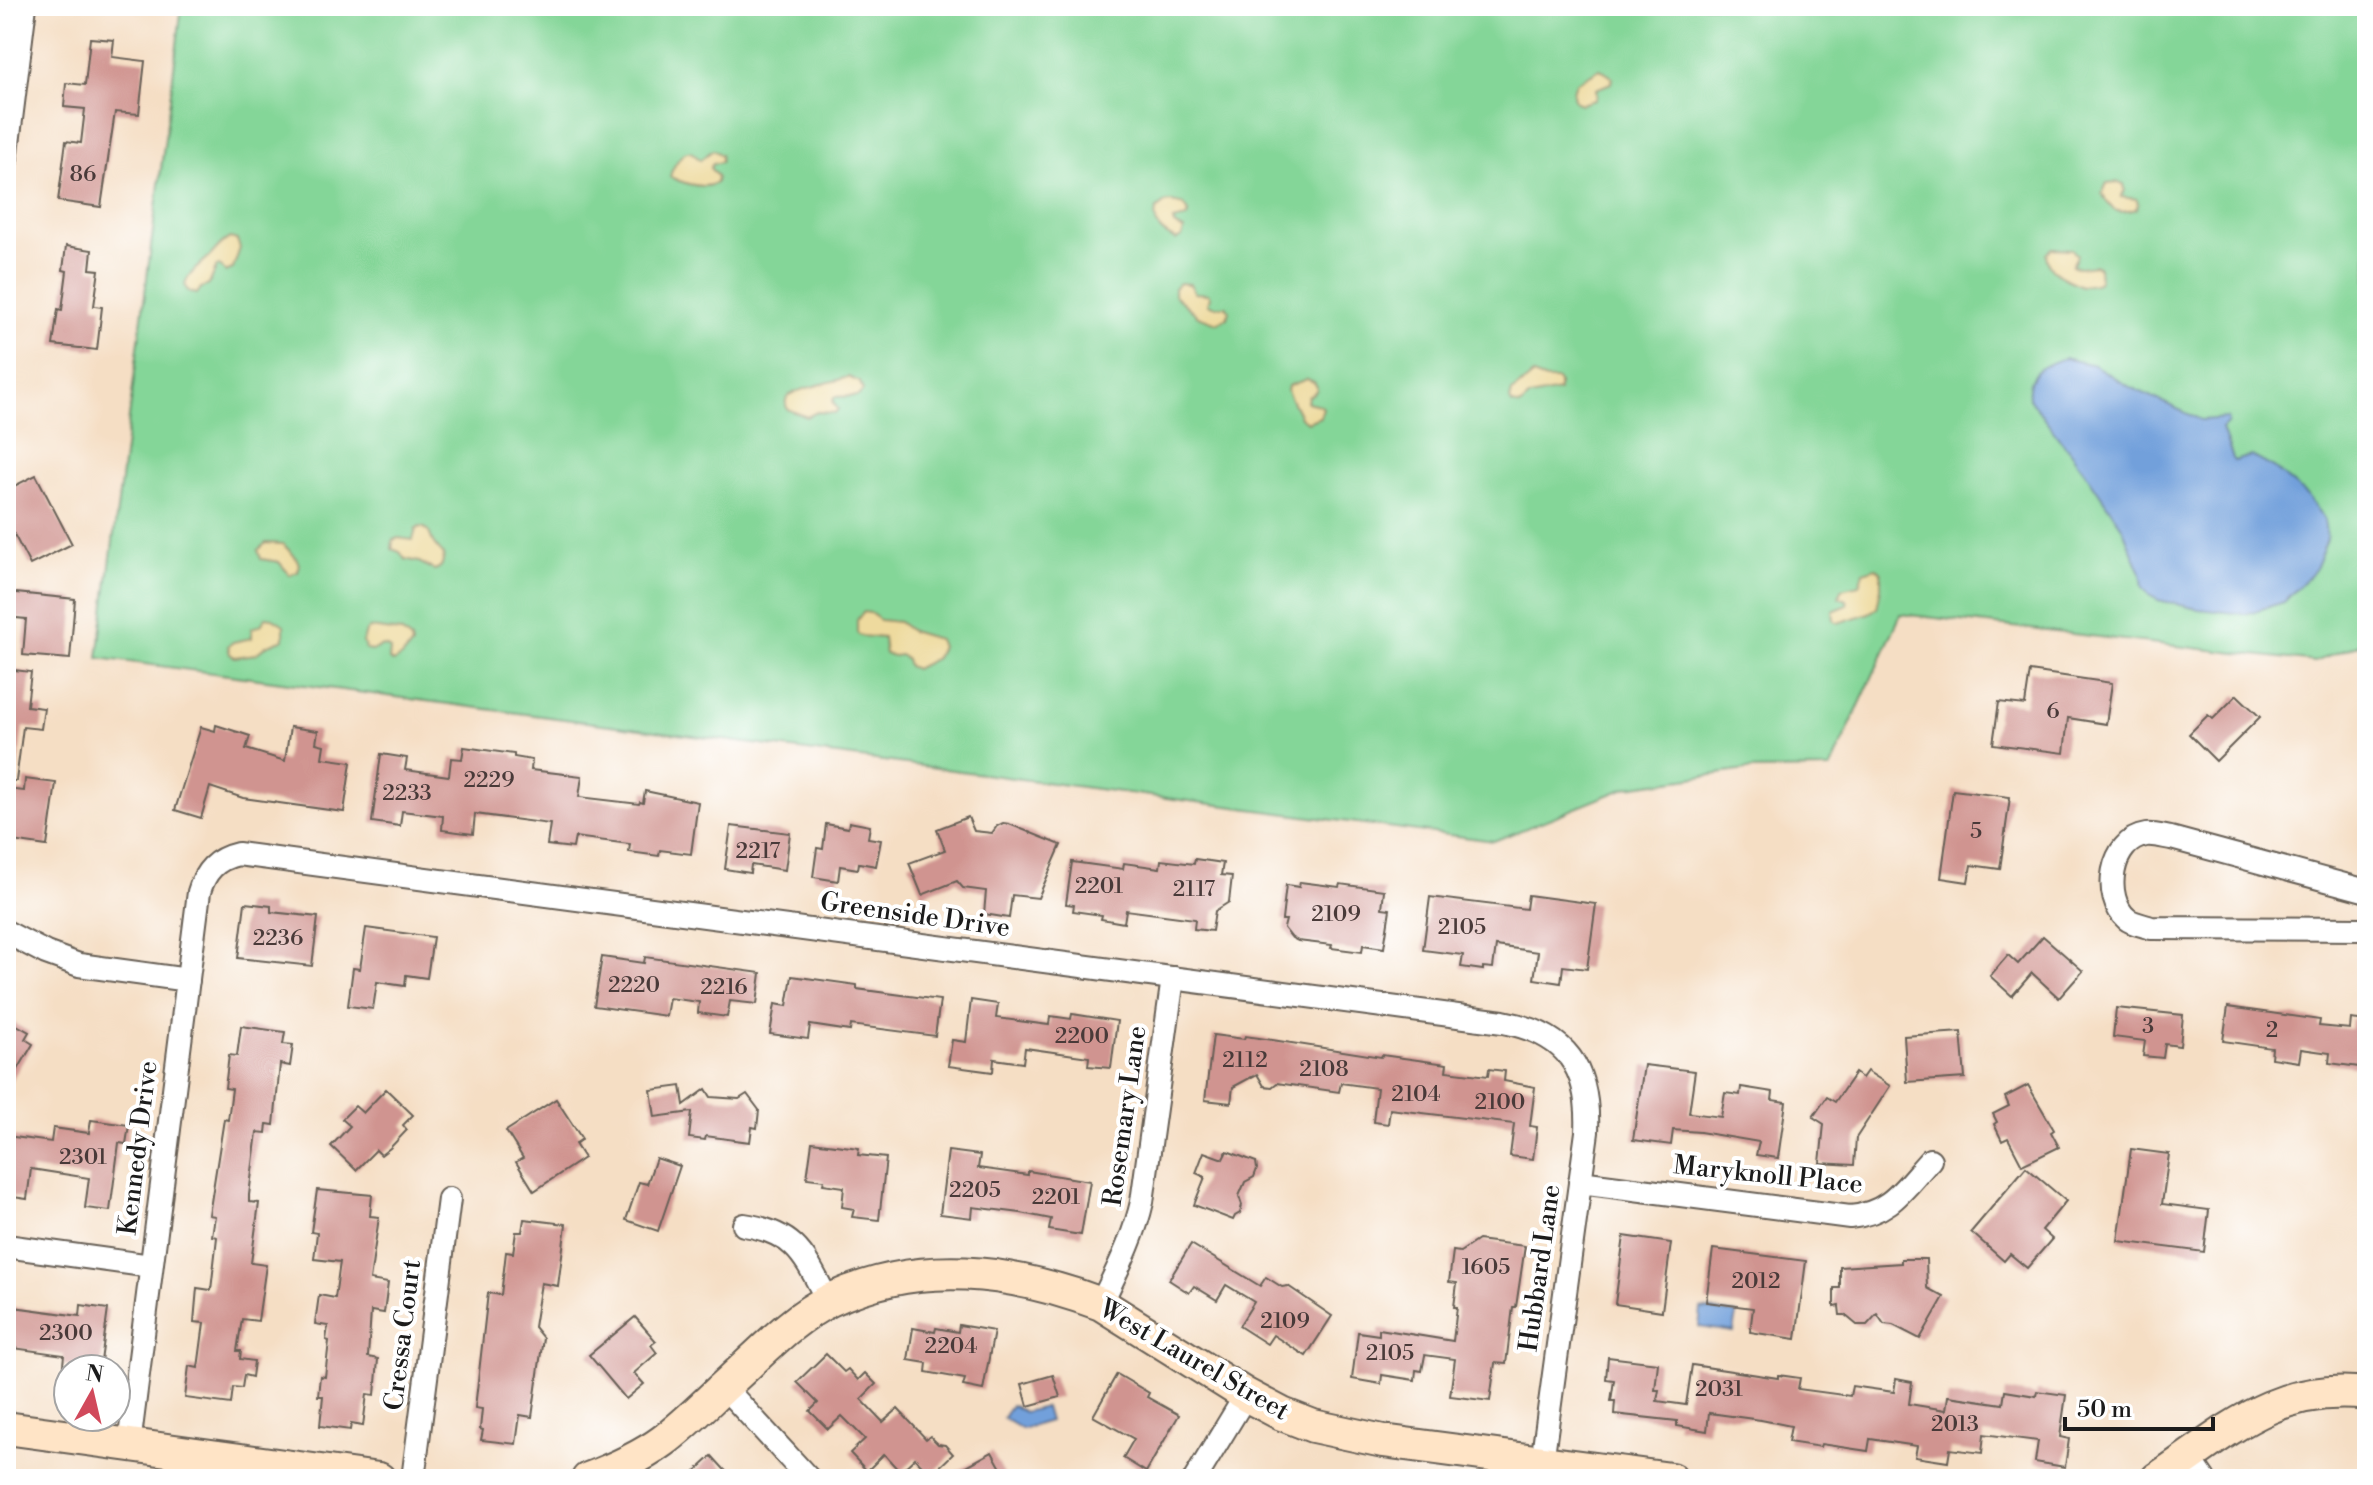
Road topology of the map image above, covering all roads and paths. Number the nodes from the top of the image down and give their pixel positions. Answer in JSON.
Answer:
{"nodes":[{"id":1,"x":25,"y":6,"type":"edge"},
{"id":2,"x":6,"y":160,"type":"edge"},
{"id":3,"x":215,"y":863,"type":"joint"},
{"id":4,"x":2367,"y":891,"type":"edge"},
{"id":5,"x":2367,"y":929,"type":"edge"},
{"id":6,"x":6,"y":932,"type":"edge"},
{"id":7,"x":1173,"y":978,"type":"junction"},
{"id":8,"x":188,"y":980,"type":"junction"},
{"id":9,"x":1584,"y":1082,"type":"joint"},
{"id":10,"x":1930,"y":1160,"type":"dead end"},
{"id":11,"x":1580,"y":1182,"type":"junction"},
{"id":12,"x":449,"y":1199,"type":"dead end"},
{"id":13,"x":744,"y":1225,"type":"dead end"},
{"id":14,"x":6,"y":1246,"type":"edge"},
{"id":15,"x":151,"y":1266,"type":"junction"},
{"id":16,"x":828,"y":1301,"type":"junction"},
{"id":17,"x":1101,"y":1304,"type":"junction"},
{"id":18,"x":723,"y":1386,"type":"junction"},
{"id":19,"x":2367,"y":1394,"type":"edge"},
{"id":20,"x":1246,"y":1395,"type":"junction"},
{"id":21,"x":6,"y":1428,"type":"edge"},
{"id":22,"x":129,"y":1445,"type":"junction"},
{"id":23,"x":1542,"y":1462,"type":"junction"},
{"id":24,"x":2196,"y":1468,"type":"edge"},
{"id":25,"x":379,"y":1479,"type":"edge"},
{"id":26,"x":413,"y":1479,"type":"edge"},
{"id":27,"x":588,"y":1479,"type":"edge"},
{"id":28,"x":809,"y":1479,"type":"edge"},
{"id":29,"x":1195,"y":1479,"type":"edge"},
{"id":30,"x":1671,"y":1479,"type":"edge"},
{"id":31,"x":2157,"y":1479,"type":"edge"}],
"edges":[{"from":1,"to":2,"type":"street"},
{"from":3,"to":7,"type":"street","name":"Greenside Drive"},
{"from":3,"to":8,"type":"street","name":"Kennedy Drive"},
{"from":4,"to":5,"type":"street"},
{"from":6,"to":8,"type":"street"},
{"from":7,"to":9,"type":"street","name":"Greenside Drive"},
{"from":7,"to":17,"type":"street","name":"Rosemary Lane"},
{"from":8,"to":15,"type":"street","name":"Kennedy Drive"},
{"from":9,"to":11,"type":"street","name":"Hubbard Lane"},
{"from":10,"to":11,"type":"street","name":"Maryknoll Place"},
{"from":11,"to":23,"type":"street","name":"Hubbard Lane"},
{"from":12,"to":26,"type":"street","name":"Cressa Court"},
{"from":13,"to":16,"type":"street"},
{"from":14,"to":15,"type":"street"},
{"from":15,"to":22,"type":"street","name":"Kennedy Drive"},
{"from":16,"to":17,"type":"street","name":"West Laurel Street"},
{"from":16,"to":18,"type":"street","name":"West Laurel Street"},
{"from":17,"to":20,"type":"street","name":"West Laurel Street"},
{"from":18,"to":27,"type":"street","name":"West Laurel Street"},
{"from":18,"to":28,"type":"street"},
{"from":19,"to":24,"type":"street"},
{"from":20,"to":23,"type":"street","name":"West Laurel Street"},
{"from":20,"to":29,"type":"street"},
{"from":21,"to":22,"type":"street"},
{"from":22,"to":25,"type":"street"},
{"from":23,"to":30,"type":"street","name":"West Laurel Street"},
{"from":24,"to":31,"type":"street"}]}
